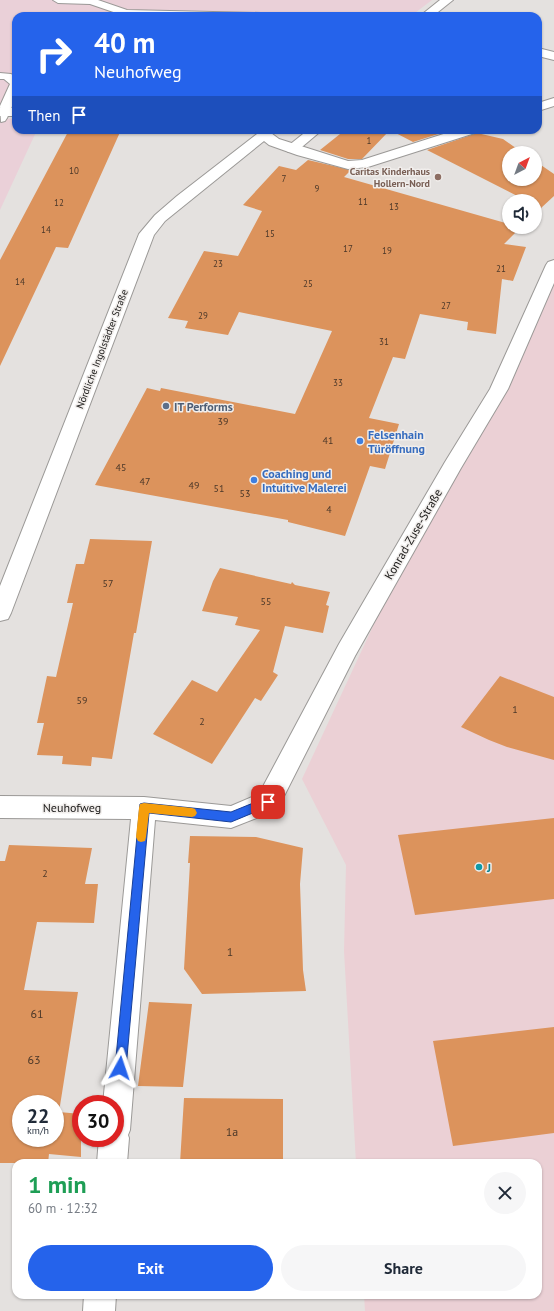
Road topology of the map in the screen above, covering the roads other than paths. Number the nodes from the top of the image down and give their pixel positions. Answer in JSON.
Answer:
{"nodes":[{"id":1,"x":58,"y":0,"type":"edge"},
{"id":2,"x":447,"y":0,"type":"edge"},
{"id":3,"x":123,"y":12,"type":"edge"},
{"id":4,"x":158,"y":12,"type":"edge"},
{"id":5,"x":205,"y":12,"type":"edge"},
{"id":6,"x":431,"y":12,"type":"edge"},
{"id":7,"x":542,"y":53,"type":"edge"},
{"id":8,"x":554,"y":56,"type":"edge"},
{"id":9,"x":0,"y":76,"type":"edge"},
{"id":10,"x":12,"y":80,"type":"edge"},
{"id":11,"x":12,"y":94,"type":"edge"},
{"id":12,"x":554,"y":102,"type":"edge"},
{"id":13,"x":542,"y":106,"type":"edge"},
{"id":14,"x":5,"y":114,"type":"edge"},
{"id":15,"x":263,"y":134,"type":"edge"},
{"id":16,"x":265,"y":134,"type":"edge"},
{"id":17,"x":311,"y":134,"type":"edge"},
{"id":18,"x":457,"y":134,"type":"edge"},
{"id":19,"x":292,"y":149,"type":"junction"},
{"id":20,"x":554,"y":265,"type":"edge"},
{"id":21,"x":0,"y":613,"type":"edge"},
{"id":22,"x":268,"y":802,"type":"joint"},
{"id":23,"x":0,"y":807,"type":"edge"},
{"id":24,"x":144,"y":808,"type":"junction"},
{"id":25,"x":118,"y":1095,"type":"edge"},
{"id":26,"x":113,"y":1147,"type":"edge"},
{"id":27,"x":112,"y":1159,"type":"edge"},
{"id":28,"x":100,"y":1299,"type":"edge"},
{"id":29,"x":99,"y":1311,"type":"edge"}],
"edges":[{"from":1,"to":3,"type":"lane"},
{"from":2,"to":6,"type":"street"},
{"from":4,"to":5,"type":"lane"},
{"from":7,"to":8,"type":"street"},
{"from":9,"to":10,"type":"lane"},
{"from":11,"to":14,"type":"lane"},
{"from":12,"to":13,"type":"street"},
{"from":15,"to":21,"type":"street","name":"Nördliche Ingolstädter Straße"},
{"from":16,"to":19,"type":"street"},
{"from":17,"to":19,"type":"lane"},
{"from":18,"to":19,"type":"street"},
{"from":20,"to":22,"type":"street","name":"Konrad-Zuse-Straße"},
{"from":22,"to":24,"type":"street","name":"Neuhofweg"},
{"from":23,"to":24,"type":"street","name":"Neuhofweg"},
{"from":24,"to":25,"type":"street"},
{"from":26,"to":27,"type":"street"},
{"from":28,"to":29,"type":"street"}]}
